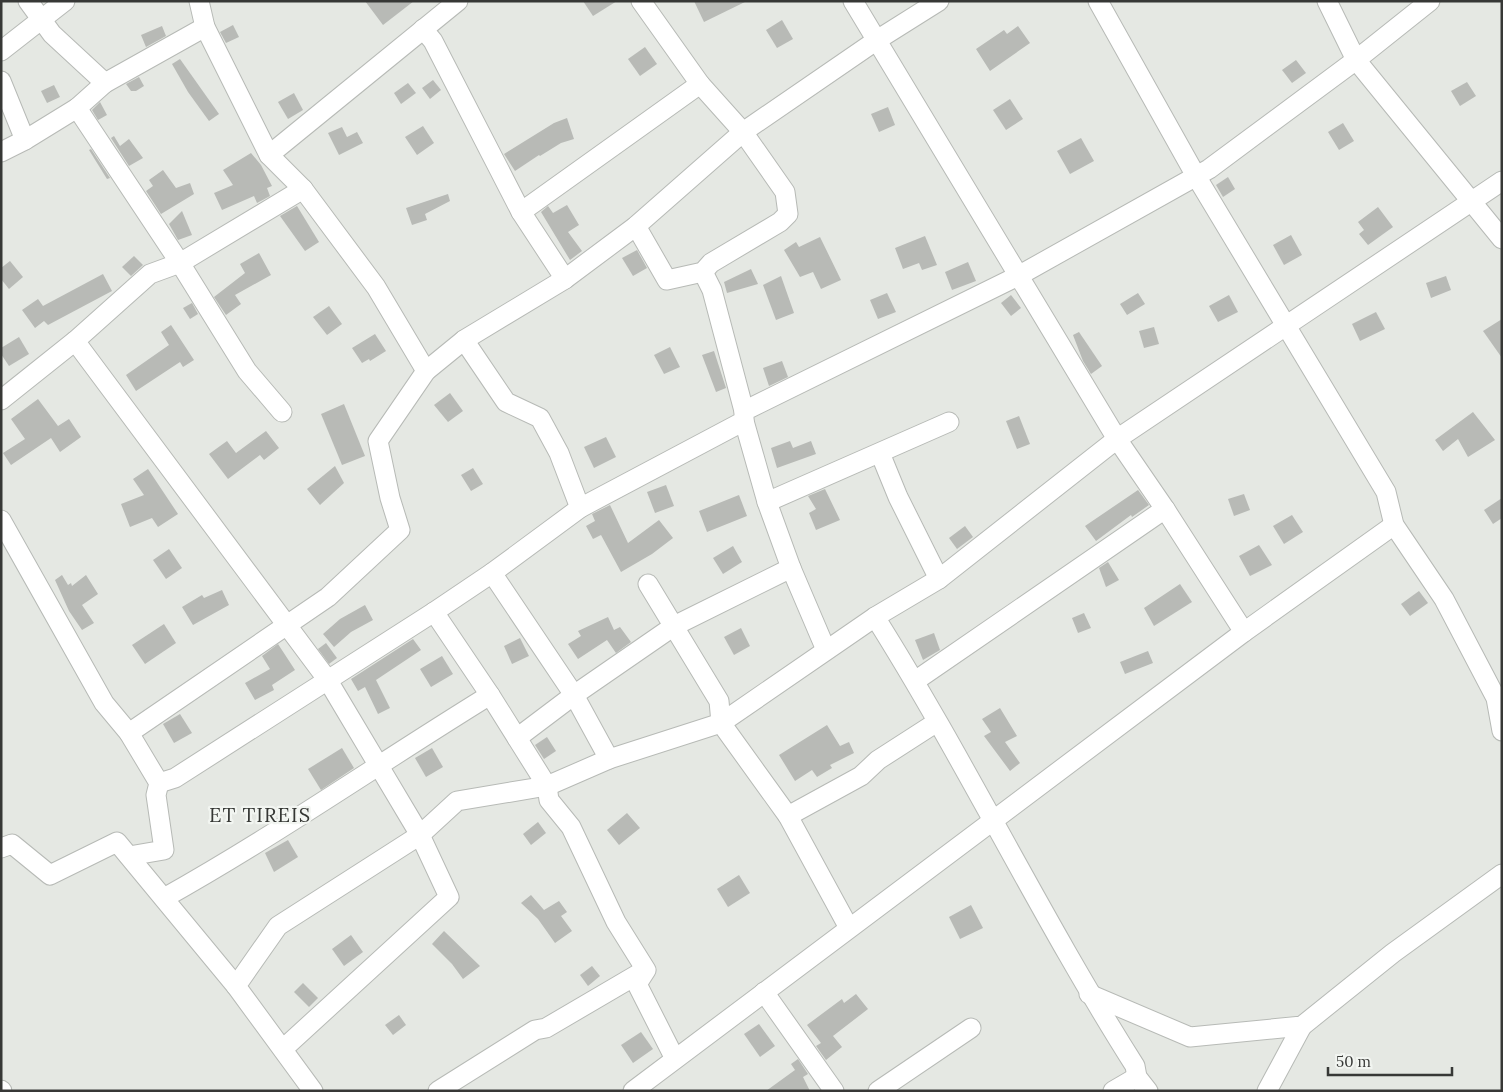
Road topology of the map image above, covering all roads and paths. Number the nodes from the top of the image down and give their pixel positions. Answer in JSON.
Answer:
{"nodes":[{"id":1,"x":28,"y":1,"type":"edge"},
{"id":2,"x":65,"y":1,"type":"edge"},
{"id":3,"x":199,"y":1,"type":"edge"},
{"id":4,"x":458,"y":1,"type":"edge"},
{"id":5,"x":641,"y":1,"type":"edge"},
{"id":6,"x":853,"y":1,"type":"edge"},
{"id":7,"x":939,"y":1,"type":"edge"},
{"id":8,"x":1098,"y":1,"type":"edge"},
{"id":9,"x":1326,"y":1,"type":"edge"},
{"id":10,"x":1430,"y":1,"type":"edge"},
{"id":11,"x":42,"y":20,"type":"junction"},
{"id":12,"x":205,"y":27,"type":"junction"},
{"id":13,"x":423,"y":29,"type":"junction"},
{"id":14,"x":877,"y":40,"type":"junction"},
{"id":15,"x":1,"y":51,"type":"edge"},
{"id":16,"x":1356,"y":60,"type":"junction"},
{"id":17,"x":1,"y":82,"type":"edge"},
{"id":18,"x":105,"y":83,"type":"junction"},
{"id":19,"x":700,"y":84,"type":"junction"},
{"id":20,"x":77,"y":108,"type":"junction"},
{"id":21,"x":743,"y":132,"type":"junction"},
{"id":22,"x":25,"y":140,"type":"junction"},
{"id":23,"x":1,"y":152,"type":"edge"},
{"id":24,"x":269,"y":155,"type":"junction"},
{"id":25,"x":1196,"y":176,"type":"junction"},
{"id":26,"x":1502,"y":181,"type":"edge"},
{"id":27,"x":303,"y":189,"type":"junction"},
{"id":28,"x":1472,"y":203,"type":"junction"},
{"id":29,"x":521,"y":212,"type":"junction"},
{"id":30,"x":636,"y":226,"type":"junction"},
{"id":31,"x":1502,"y":239,"type":"edge"},
{"id":32,"x":180,"y":263,"type":"junction"},
{"id":33,"x":703,"y":272,"type":"junction"},
{"id":34,"x":1018,"y":276,"type":"junction"},
{"id":35,"x":565,"y":279,"type":"junction"},
{"id":36,"x":1286,"y":327,"type":"junction"},
{"id":37,"x":464,"y":340,"type":"junction"},
{"id":38,"x":75,"y":342,"type":"junction"},
{"id":39,"x":426,"y":371,"type":"junction"},
{"id":40,"x":1,"y":400,"type":"edge"},
{"id":41,"x":282,"y":412,"type":"dead end"},
{"id":42,"x":744,"y":416,"type":"junction"},
{"id":43,"x":949,"y":422,"type":"dead end"},
{"id":44,"x":1117,"y":439,"type":"junction"},
{"id":45,"x":880,"y":453,"type":"junction"},
{"id":46,"x":767,"y":502,"type":"junction"},
{"id":47,"x":580,"y":508,"type":"junction"},
{"id":48,"x":1165,"y":509,"type":"junction"},
{"id":49,"x":1,"y":520,"type":"edge"},
{"id":50,"x":1394,"y":525,"type":"junction"},
{"id":51,"x":791,"y":568,"type":"junction"},
{"id":52,"x":492,"y":573,"type":"junction"},
{"id":53,"x":939,"y":579,"type":"junction"},
{"id":54,"x":648,"y":584,"type":"dead end"},
{"id":55,"x":434,"y":612,"type":"junction"},
{"id":56,"x":874,"y":617,"type":"junction"},
{"id":57,"x":286,"y":625,"type":"junction"},
{"id":58,"x":674,"y":626,"type":"junction"},
{"id":59,"x":1244,"y":632,"type":"junction"},
{"id":60,"x":826,"y":650,"type":"junction"},
{"id":61,"x":327,"y":680,"type":"junction"},
{"id":62,"x":916,"y":682,"type":"junction"},
{"id":63,"x":490,"y":695,"type":"junction"},
{"id":64,"x":574,"y":696,"type":"junction"},
{"id":65,"x":1499,"y":696,"type":"edge"},
{"id":66,"x":938,"y":722,"type":"junction"},
{"id":67,"x":721,"y":723,"type":"junction"},
{"id":68,"x":1502,"y":731,"type":"edge"},
{"id":69,"x":129,"y":733,"type":"junction"},
{"id":70,"x":518,"y":738,"type":"junction"},
{"id":71,"x":609,"y":759,"type":"junction"},
{"id":72,"x":379,"y":764,"type":"junction"},
{"id":73,"x":159,"y":783,"type":"junction"},
{"id":74,"x":547,"y":786,"type":"junction"},
{"id":75,"x":788,"y":816,"type":"junction"},
{"id":76,"x":993,"y":821,"type":"junction"},
{"id":77,"x":420,"y":835,"type":"junction"},
{"id":78,"x":1,"y":848,"type":"edge"},
{"id":79,"x":129,"y":856,"type":"junction"},
{"id":80,"x":1502,"y":874,"type":"edge"},
{"id":81,"x":164,"y":898,"type":"junction"},
{"id":82,"x":849,"y":928,"type":"junction"},
{"id":83,"x":646,"y":970,"type":"junction"},
{"id":84,"x":236,"y":986,"type":"junction"},
{"id":85,"x":764,"y":992,"type":"junction"},
{"id":86,"x":1089,"y":994,"type":"junction"},
{"id":87,"x":1302,"y":1026,"type":"junction"},
{"id":88,"x":971,"y":1028,"type":"dead end"},
{"id":89,"x":283,"y":1049,"type":"junction"},
{"id":90,"x":675,"y":1058,"type":"junction"},
{"id":91,"x":904,"y":1084,"type":"edge"},
{"id":92,"x":1142,"y":1084,"type":"edge"},
{"id":93,"x":313,"y":1091,"type":"edge"},
{"id":94,"x":438,"y":1091,"type":"edge"},
{"id":95,"x":633,"y":1091,"type":"edge"},
{"id":96,"x":834,"y":1091,"type":"edge"},
{"id":97,"x":878,"y":1091,"type":"edge"},
{"id":98,"x":1113,"y":1091,"type":"edge"},
{"id":99,"x":1267,"y":1091,"type":"edge"}],
"edges":[{"from":1,"to":11,"type":"street"},
{"from":2,"to":11,"type":"street"},
{"from":3,"to":12,"type":"street"},
{"from":4,"to":13,"type":"street"},
{"from":5,"to":19,"type":"street"},
{"from":6,"to":14,"type":"street"},
{"from":7,"to":14,"type":"street"},
{"from":8,"to":25,"type":"street"},
{"from":9,"to":16,"type":"street"},
{"from":10,"to":16,"type":"street"},
{"from":11,"to":15,"type":"street"},
{"from":11,"to":18,"type":"street"},
{"from":12,"to":18,"type":"street"},
{"from":12,"to":24,"type":"street"},
{"from":13,"to":24,"type":"street"},
{"from":13,"to":29,"type":"street"},
{"from":14,"to":21,"type":"street"},
{"from":14,"to":34,"type":"street"},
{"from":16,"to":25,"type":"street"},
{"from":16,"to":28,"type":"street"},
{"from":17,"to":22,"type":"street"},
{"from":18,"to":20,"type":"street"},
{"from":19,"to":21,"type":"street"},
{"from":19,"to":29,"type":"street"},
{"from":20,"to":22,"type":"street"},
{"from":20,"to":32,"type":"street"},
{"from":21,"to":30,"type":"street"},
{"from":21,"to":33,"type":"street"},
{"from":22,"to":23,"type":"street"},
{"from":24,"to":27,"type":"street"},
{"from":25,"to":34,"type":"street"},
{"from":25,"to":36,"type":"street"},
{"from":26,"to":28,"type":"street"},
{"from":27,"to":32,"type":"street"},
{"from":27,"to":39,"type":"street"},
{"from":28,"to":31,"type":"street"},
{"from":28,"to":36,"type":"street"},
{"from":29,"to":35,"type":"street"},
{"from":30,"to":33,"type":"street"},
{"from":30,"to":35,"type":"street"},
{"from":32,"to":38,"type":"street"},
{"from":32,"to":41,"type":"street"},
{"from":33,"to":42,"type":"street"},
{"from":34,"to":42,"type":"street"},
{"from":34,"to":44,"type":"street"},
{"from":35,"to":37,"type":"street"},
{"from":36,"to":44,"type":"street"},
{"from":36,"to":50,"type":"street"},
{"from":37,"to":39,"type":"street"},
{"from":37,"to":47,"type":"street"},
{"from":38,"to":40,"type":"street"},
{"from":38,"to":57,"type":"street"},
{"from":39,"to":57,"type":"street"},
{"from":42,"to":46,"type":"street"},
{"from":42,"to":47,"type":"street"},
{"from":43,"to":45,"type":"street"},
{"from":44,"to":48,"type":"street"},
{"from":44,"to":53,"type":"street"},
{"from":45,"to":46,"type":"street"},
{"from":45,"to":53,"type":"street"},
{"from":46,"to":51,"type":"street"},
{"from":47,"to":52,"type":"street"},
{"from":48,"to":59,"type":"street"},
{"from":48,"to":62,"type":"street"},
{"from":49,"to":69,"type":"street"},
{"from":50,"to":59,"type":"street"},
{"from":50,"to":65,"type":"street"},
{"from":51,"to":58,"type":"street"},
{"from":51,"to":60,"type":"street"},
{"from":52,"to":55,"type":"street"},
{"from":52,"to":64,"type":"street"},
{"from":53,"to":56,"type":"street"},
{"from":54,"to":58,"type":"street"},
{"from":55,"to":61,"type":"street"},
{"from":55,"to":63,"type":"street"},
{"from":56,"to":60,"type":"street"},
{"from":56,"to":62,"type":"street"},
{"from":57,"to":61,"type":"street"},
{"from":57,"to":69,"type":"street"},
{"from":58,"to":64,"type":"street"},
{"from":58,"to":67,"type":"street"},
{"from":59,"to":76,"type":"street"},
{"from":60,"to":67,"type":"street"},
{"from":61,"to":72,"type":"street"},
{"from":61,"to":73,"type":"street"},
{"from":62,"to":66,"type":"street"},
{"from":63,"to":70,"type":"street"},
{"from":63,"to":72,"type":"street"},
{"from":64,"to":70,"type":"street"},
{"from":64,"to":71,"type":"street"},
{"from":65,"to":68,"type":"street"},
{"from":66,"to":75,"type":"street"},
{"from":66,"to":76,"type":"street"},
{"from":67,"to":71,"type":"street"},
{"from":67,"to":75,"type":"street"},
{"from":69,"to":73,"type":"street"},
{"from":70,"to":74,"type":"street"},
{"from":71,"to":74,"type":"street"},
{"from":72,"to":77,"type":"street"},
{"from":72,"to":81,"type":"street"},
{"from":73,"to":79,"type":"street"},
{"from":74,"to":77,"type":"street"},
{"from":74,"to":83,"type":"street"},
{"from":75,"to":82,"type":"street"},
{"from":76,"to":82,"type":"street"},
{"from":76,"to":86,"type":"street"},
{"from":77,"to":84,"type":"street"},
{"from":77,"to":89,"type":"street"},
{"from":78,"to":79,"type":"street"},
{"from":79,"to":81,"type":"street"},
{"from":80,"to":87,"type":"street"},
{"from":81,"to":84,"type":"street"},
{"from":82,"to":85,"type":"street"},
{"from":83,"to":90,"type":"street"},
{"from":83,"to":94,"type":"street"},
{"from":84,"to":89,"type":"street"},
{"from":85,"to":90,"type":"street"},
{"from":85,"to":96,"type":"street"},
{"from":86,"to":87,"type":"street"},
{"from":86,"to":92,"type":"street"},
{"from":87,"to":99,"type":"street"},
{"from":88,"to":91,"type":"street"},
{"from":89,"to":93,"type":"street"},
{"from":90,"to":95,"type":"street"},
{"from":91,"to":97,"type":"street"},
{"from":92,"to":98,"type":"street"}]}
